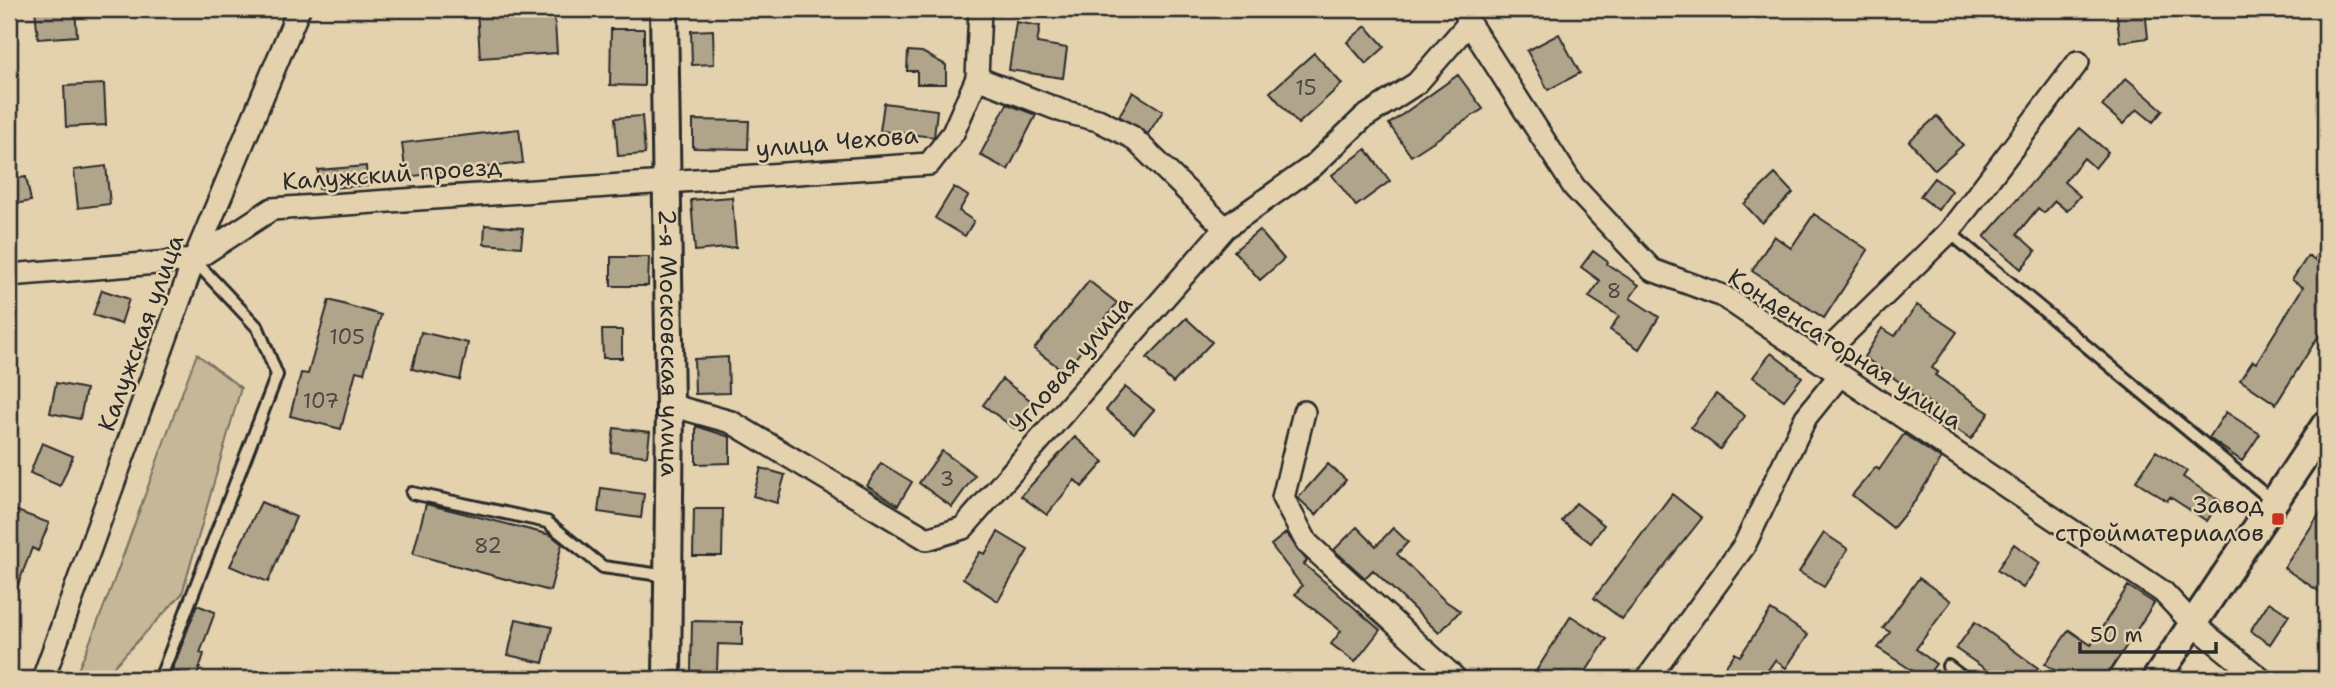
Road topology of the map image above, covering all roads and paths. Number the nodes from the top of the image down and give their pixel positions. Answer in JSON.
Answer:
{"nodes":[{"id":1,"x":299,"y":9,"type":"edge"},
{"id":2,"x":664,"y":9,"type":"edge"},
{"id":3,"x":980,"y":9,"type":"edge"},
{"id":4,"x":1466,"y":16,"type":"edge"},
{"id":5,"x":2078,"y":62,"type":"dead end"},
{"id":6,"x":977,"y":78,"type":"junction"},
{"id":7,"x":668,"y":182,"type":"junction"},
{"id":8,"x":1225,"y":228,"type":"junction"},
{"id":9,"x":1949,"y":232,"type":"junction"},
{"id":10,"x":194,"y":260,"type":"junction"},
{"id":11,"x":9,"y":275,"type":"edge"},
{"id":12,"x":1818,"y":360,"type":"junction"},
{"id":13,"x":1840,"y":374,"type":"junction"},
{"id":14,"x":670,"y":405,"type":"junction"},
{"id":15,"x":1304,"y":412,"type":"dead end"},
{"id":16,"x":2326,"y":424,"type":"edge"},
{"id":17,"x":412,"y":493,"type":"dead end"},
{"id":18,"x":2274,"y":502,"type":"junction"},
{"id":19,"x":668,"y":576,"type":"junction"},
{"id":20,"x":2193,"y":624,"type":"junction"},
{"id":21,"x":1948,"y":666,"type":"dead end"},
{"id":22,"x":43,"y":679,"type":"edge"},
{"id":23,"x":160,"y":679,"type":"edge"},
{"id":24,"x":667,"y":679,"type":"edge"},
{"id":25,"x":1456,"y":679,"type":"edge"},
{"id":26,"x":1647,"y":679,"type":"edge"},
{"id":27,"x":1965,"y":679,"type":"edge"},
{"id":28,"x":2156,"y":679,"type":"edge"},
{"id":29,"x":2261,"y":679,"type":"edge"}],
"edges":[{"from":1,"to":10,"type":"street","name":"Калужская улица"},
{"from":2,"to":7,"type":"street","name":"2-я Московская улица"},
{"from":3,"to":6,"type":"street","name":"улица Чехова"},
{"from":4,"to":8,"type":"street","name":"Угловая улица"},
{"from":4,"to":12,"type":"street","name":"Конденсаторная улица"},
{"from":5,"to":9,"type":"street"},
{"from":6,"to":7,"type":"street","name":"улица Чехова"},
{"from":6,"to":8,"type":"street"},
{"from":7,"to":10,"type":"street","name":"Калужский проезд"},
{"from":7,"to":14,"type":"street","name":"2-я Московская улица"},
{"from":8,"to":14,"type":"street","name":"Угловая улица"},
{"from":9,"to":12,"type":"street"},
{"from":9,"to":18,"type":"lane"},
{"from":10,"to":11,"type":"street","name":"Калужский проезд"},
{"from":10,"to":22,"type":"street","name":"Калужская улица"},
{"from":10,"to":23,"type":"lane"},
{"from":12,"to":13,"type":"street","name":"Конденсаторная улица"},
{"from":13,"to":20,"type":"street","name":"Конденсаторная улица"},
{"from":13,"to":26,"type":"street"},
{"from":14,"to":19,"type":"street","name":"2-я Московская улица"},
{"from":15,"to":25,"type":"street"},
{"from":16,"to":18,"type":"street"},
{"from":17,"to":19,"type":"lane"},
{"from":18,"to":20,"type":"street"},
{"from":19,"to":24,"type":"street","name":"2-я Московская улица"},
{"from":20,"to":28,"type":"street"},
{"from":20,"to":29,"type":"street","name":"Конденсаторная улица"},
{"from":21,"to":27,"type":"lane"}]}
